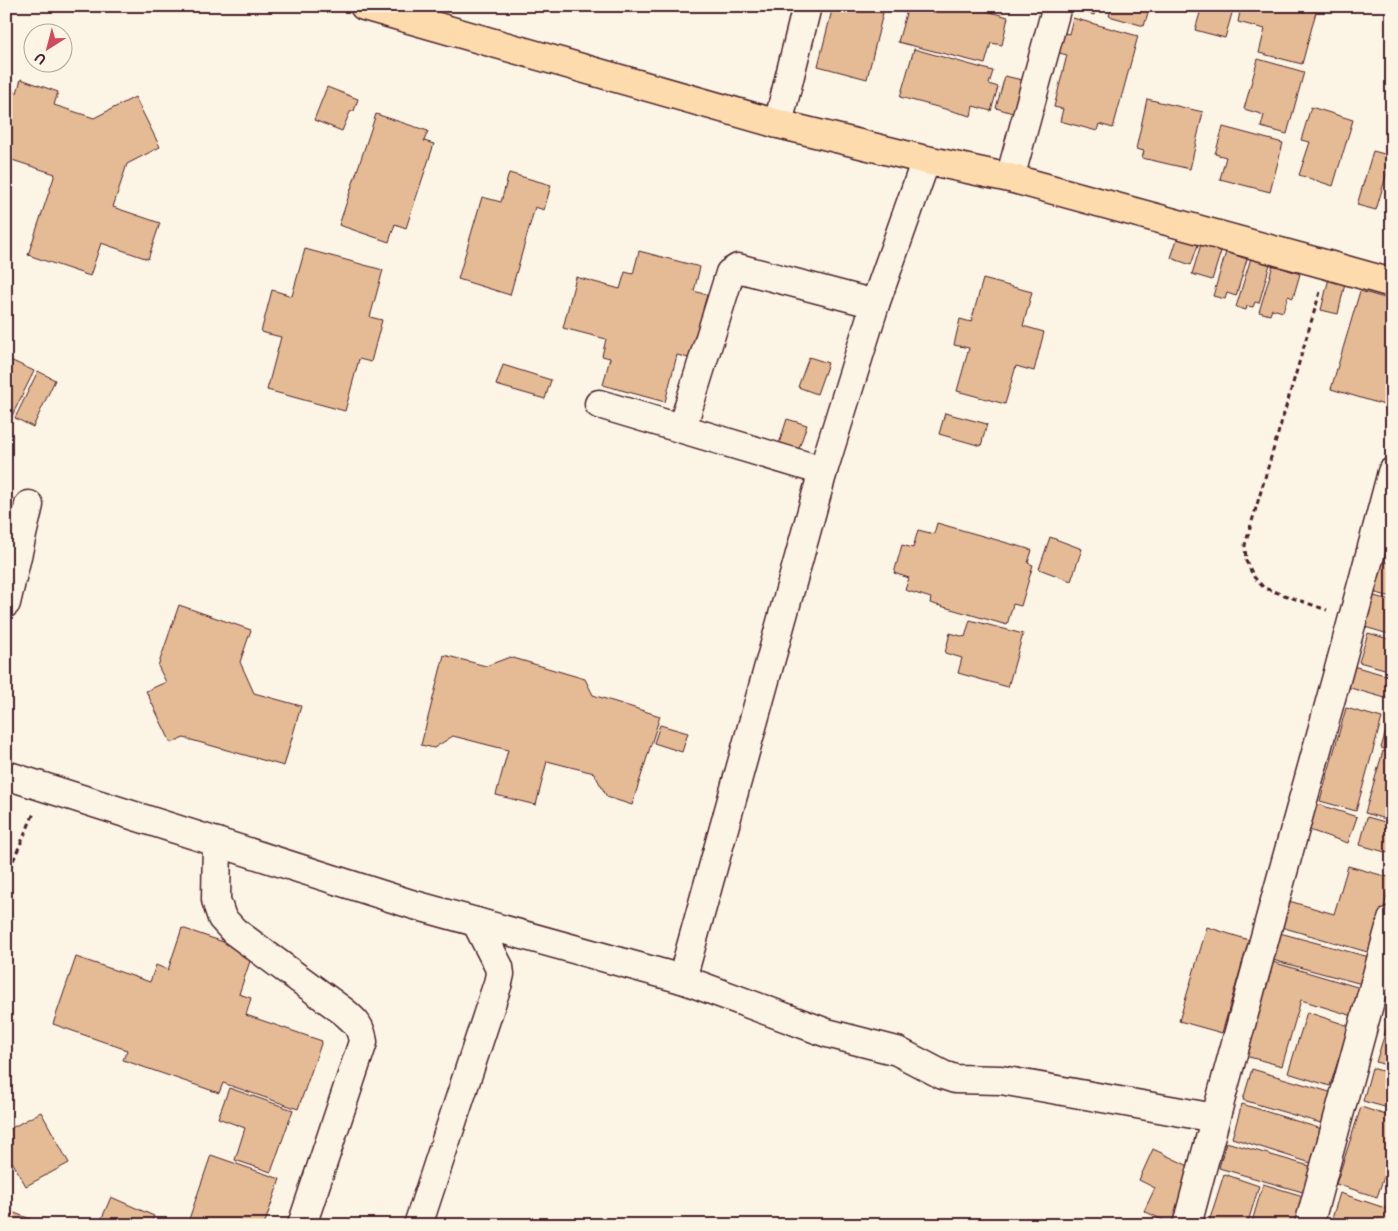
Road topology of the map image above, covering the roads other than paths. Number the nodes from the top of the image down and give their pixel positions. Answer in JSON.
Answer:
{"nodes":[{"id":1,"x":807,"y":6,"type":"edge"},
{"id":2,"x":1057,"y":6,"type":"edge"},
{"id":3,"x":370,"y":7,"type":"edge"},
{"id":4,"x":778,"y":124,"type":"junction"},
{"id":5,"x":926,"y":160,"type":"junction"},
{"id":6,"x":1010,"y":178,"type":"junction"},
{"id":7,"x":1392,"y":283,"type":"edge"},
{"id":8,"x":875,"y":304,"type":"junction"},
{"id":9,"x":599,"y":404,"type":"dead end"},
{"id":10,"x":682,"y":428,"type":"junction"},
{"id":11,"x":823,"y":471,"type":"junction"},
{"id":12,"x":1392,"y":472,"type":"edge"},
{"id":13,"x":28,"y":505,"type":"dead end"},
{"id":14,"x":6,"y":603,"type":"edge"},
{"id":15,"x":6,"y":775,"type":"edge"},
{"id":16,"x":217,"y":842,"type":"junction"},
{"id":17,"x":1392,"y":920,"type":"edge"},
{"id":18,"x":476,"y":922,"type":"junction"},
{"id":19,"x":682,"y":979,"type":"junction"},
{"id":20,"x":1215,"y":1118,"type":"junction"},
{"id":21,"x":302,"y":1225,"type":"edge"},
{"id":22,"x":418,"y":1225,"type":"edge"},
{"id":23,"x":1187,"y":1225,"type":"edge"},
{"id":24,"x":1309,"y":1225,"type":"edge"}],
"edges":[{"from":1,"to":4,"type":"street"},
{"from":2,"to":6,"type":"street"},
{"from":3,"to":4,"type":"main road"},
{"from":4,"to":5,"type":"main road"},
{"from":5,"to":6,"type":"main road"},
{"from":5,"to":8,"type":"street"},
{"from":6,"to":7,"type":"main road"},
{"from":8,"to":10,"type":"street"},
{"from":8,"to":11,"type":"street"},
{"from":9,"to":10,"type":"street"},
{"from":10,"to":11,"type":"street"},
{"from":11,"to":19,"type":"street"},
{"from":12,"to":20,"type":"street"},
{"from":13,"to":14,"type":"street"},
{"from":15,"to":16,"type":"street"},
{"from":16,"to":18,"type":"street"},
{"from":16,"to":21,"type":"street"},
{"from":17,"to":24,"type":"street"},
{"from":18,"to":19,"type":"street"},
{"from":18,"to":22,"type":"street"},
{"from":19,"to":20,"type":"street"},
{"from":20,"to":23,"type":"street"}]}
